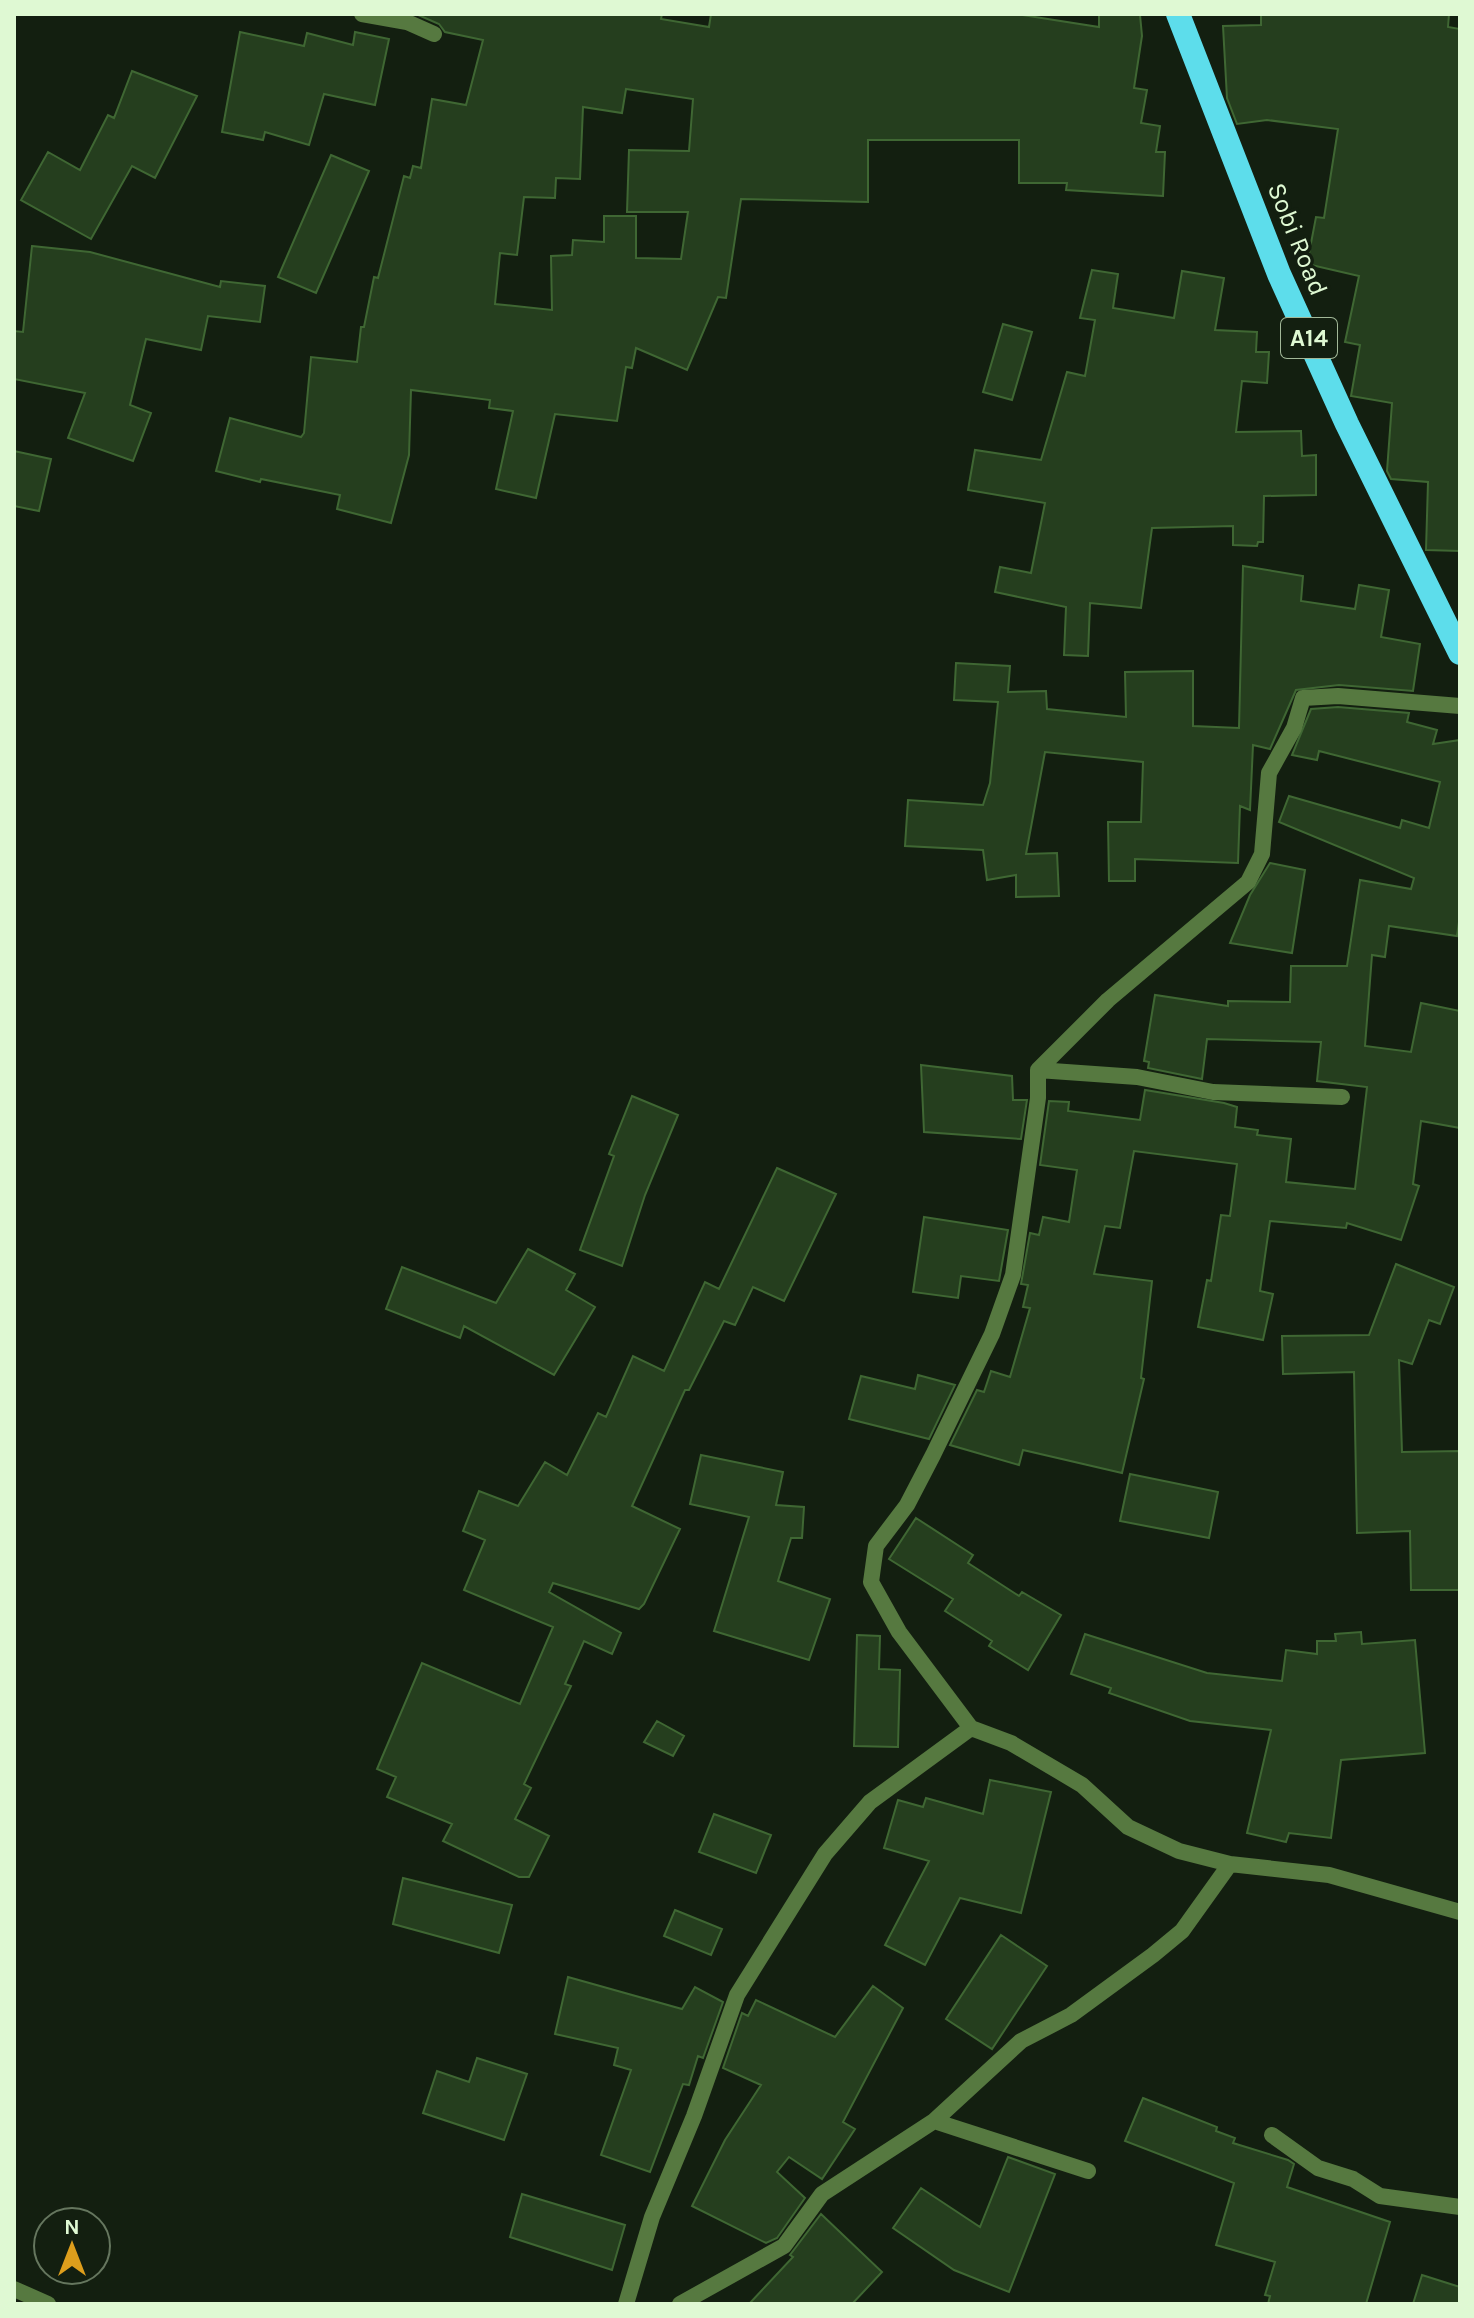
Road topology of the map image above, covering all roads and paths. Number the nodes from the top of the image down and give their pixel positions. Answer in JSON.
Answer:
{"nodes":[{"id":1,"x":362,"y":14,"type":"edge"},
{"id":2,"x":1178,"y":14,"type":"edge"},
{"id":3,"x":434,"y":34,"type":"dead end"},
{"id":4,"x":1460,"y":653,"type":"edge"},
{"id":5,"x":1460,"y":706,"type":"edge"},
{"id":6,"x":1038,"y":1070,"type":"junction"},
{"id":7,"x":1342,"y":1097,"type":"dead end"},
{"id":8,"x":971,"y":1728,"type":"junction"},
{"id":9,"x":1230,"y":1864,"type":"junction"},
{"id":10,"x":1460,"y":1912,"type":"edge"},
{"id":11,"x":934,"y":2121,"type":"junction"},
{"id":12,"x":1272,"y":2135,"type":"dead end"},
{"id":13,"x":1088,"y":2171,"type":"dead end"},
{"id":14,"x":1460,"y":2207,"type":"edge"},
{"id":15,"x":14,"y":2289,"type":"edge"},
{"id":16,"x":48,"y":2304,"type":"edge"},
{"id":17,"x":626,"y":2304,"type":"edge"},
{"id":18,"x":680,"y":2304,"type":"edge"}],
"edges":[{"from":1,"to":3,"type":"street"},
{"from":2,"to":4,"type":"highway","name":"Sobi Road","number":"A14"},
{"from":5,"to":6,"type":"street"},
{"from":6,"to":7,"type":"street"},
{"from":6,"to":8,"type":"street"},
{"from":8,"to":9,"type":"street"},
{"from":8,"to":17,"type":"street"},
{"from":9,"to":10,"type":"street"},
{"from":9,"to":11,"type":"street"},
{"from":11,"to":13,"type":"street"},
{"from":11,"to":18,"type":"street"},
{"from":12,"to":14,"type":"street"},
{"from":15,"to":16,"type":"street"}]}
